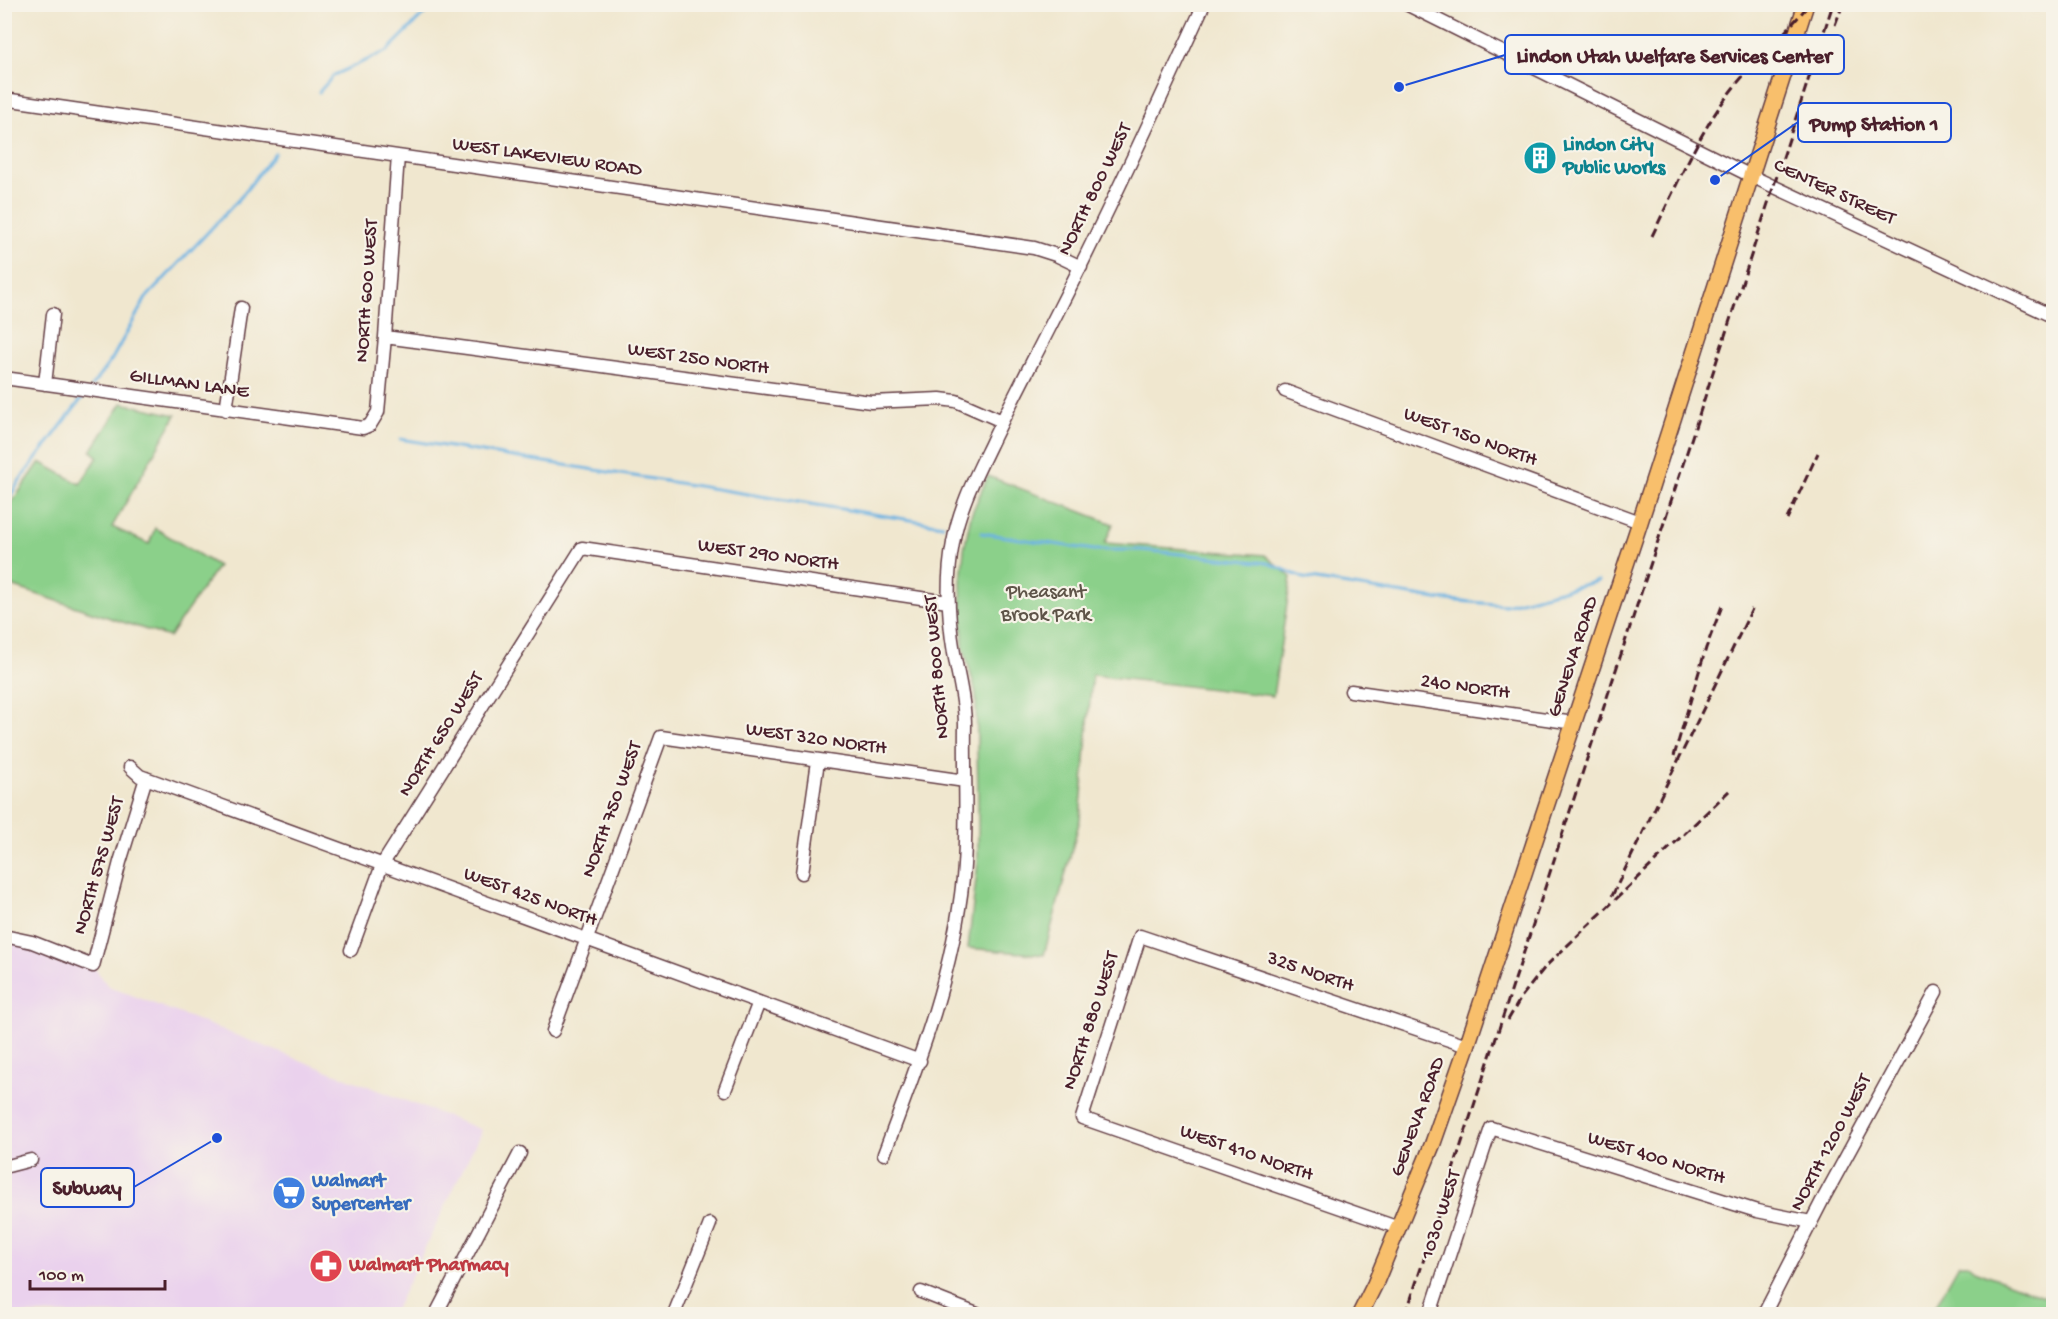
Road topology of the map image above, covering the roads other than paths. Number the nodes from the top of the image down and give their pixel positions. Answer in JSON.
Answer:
{"nodes":[{"id":1,"x":1204,"y":4,"type":"edge"},
{"id":2,"x":1406,"y":4,"type":"edge"},
{"id":3,"x":1806,"y":4,"type":"edge"},
{"id":4,"x":4,"y":99,"type":"edge"},
{"id":5,"x":398,"y":156,"type":"junction"},
{"id":6,"x":1751,"y":176,"type":"junction"},
{"id":7,"x":1080,"y":267,"type":"junction"},
{"id":8,"x":241,"y":308,"type":"dead end"},
{"id":9,"x":53,"y":314,"type":"dead end"},
{"id":10,"x":2054,"y":317,"type":"edge"},
{"id":11,"x":385,"y":337,"type":"junction"},
{"id":12,"x":4,"y":378,"type":"edge"},
{"id":13,"x":45,"y":384,"type":"junction"},
{"id":14,"x":1285,"y":391,"type":"dead end"},
{"id":15,"x":226,"y":410,"type":"junction"},
{"id":16,"x":1002,"y":421,"type":"junction"},
{"id":17,"x":368,"y":426,"type":"joint"},
{"id":18,"x":1640,"y":522,"type":"junction"},
{"id":19,"x":582,"y":548,"type":"joint"},
{"id":20,"x":948,"y":602,"type":"junction"},
{"id":21,"x":1350,"y":691,"type":"dead end"},
{"id":22,"x":1574,"y":723,"type":"junction"},
{"id":23,"x":660,"y":737,"type":"joint"},
{"id":24,"x":818,"y":761,"type":"junction"},
{"id":25,"x":130,"y":767,"type":"dead end"},
{"id":26,"x":146,"y":778,"type":"junction"},
{"id":27,"x":965,"y":781,"type":"junction"},
{"id":28,"x":382,"y":865,"type":"junction"},
{"id":29,"x":802,"y":873,"type":"dead end"},
{"id":30,"x":4,"y":936,"type":"edge"},
{"id":31,"x":1140,"y":936,"type":"joint"},
{"id":32,"x":587,"y":939,"type":"junction"},
{"id":33,"x":351,"y":950,"type":"dead end"},
{"id":34,"x":1936,"y":992,"type":"dead end"},
{"id":35,"x":759,"y":1002,"type":"junction"},
{"id":36,"x":553,"y":1031,"type":"dead end"},
{"id":37,"x":1467,"y":1046,"type":"junction"},
{"id":38,"x":920,"y":1061,"type":"junction"},
{"id":39,"x":725,"y":1090,"type":"dead end"},
{"id":40,"x":1082,"y":1118,"type":"joint"},
{"id":41,"x":1491,"y":1128,"type":"joint"},
{"id":42,"x":520,"y":1153,"type":"dead end"},
{"id":43,"x":884,"y":1154,"type":"dead end"},
{"id":44,"x":31,"y":1160,"type":"dead end"},
{"id":45,"x":4,"y":1167,"type":"edge"},
{"id":46,"x":1811,"y":1222,"type":"junction"},
{"id":47,"x":710,"y":1224,"type":"dead end"},
{"id":48,"x":1399,"y":1228,"type":"junction"},
{"id":49,"x":921,"y":1292,"type":"dead end"},
{"id":50,"x":436,"y":1314,"type":"edge"},
{"id":51,"x":674,"y":1314,"type":"edge"},
{"id":52,"x":977,"y":1314,"type":"edge"},
{"id":53,"x":1360,"y":1314,"type":"edge"},
{"id":54,"x":1430,"y":1314,"type":"edge"},
{"id":55,"x":1764,"y":1314,"type":"edge"}],
"edges":[{"from":1,"to":7,"type":"street","name":"NORTH 800 WEST"},
{"from":2,"to":6,"type":"street","name":"CENTER STREET"},
{"from":3,"to":6,"type":"main road","name":"GENEVA ROAD"},
{"from":4,"to":5,"type":"street","name":"WEST LAKEVIEW ROAD"},
{"from":5,"to":7,"type":"street","name":"WEST LAKEVIEW ROAD"},
{"from":5,"to":11,"type":"street","name":"NORTH 600 WEST"},
{"from":6,"to":10,"type":"street","name":"CENTER STREET"},
{"from":6,"to":18,"type":"main road","name":"GENEVA ROAD"},
{"from":7,"to":16,"type":"street","name":"NORTH 800 WEST"},
{"from":8,"to":15,"type":"street"},
{"from":9,"to":13,"type":"street"},
{"from":11,"to":16,"type":"street","name":"WEST 250 NORTH"},
{"from":11,"to":17,"type":"street","name":"NORTH 600 WEST"},
{"from":12,"to":13,"type":"street","name":"GILLMAN LANE"},
{"from":13,"to":15,"type":"street","name":"GILLMAN LANE"},
{"from":14,"to":18,"type":"street","name":"WEST 150 NORTH"},
{"from":15,"to":17,"type":"street","name":"GILLMAN LANE"},
{"from":16,"to":20,"type":"street","name":"NORTH 800 WEST"},
{"from":18,"to":22,"type":"main road","name":"GENEVA ROAD"},
{"from":19,"to":20,"type":"street","name":"WEST 290 NORTH"},
{"from":19,"to":28,"type":"street","name":"NORTH 650 WEST"},
{"from":20,"to":27,"type":"street","name":"NORTH 800 WEST"},
{"from":21,"to":22,"type":"street","name":"240 NORTH"},
{"from":22,"to":37,"type":"main road","name":"GENEVA ROAD"},
{"from":23,"to":24,"type":"street","name":"WEST 320 NORTH"},
{"from":23,"to":32,"type":"street","name":"NORTH 750 WEST"},
{"from":24,"to":27,"type":"street","name":"WEST 320 NORTH"},
{"from":24,"to":29,"type":"street"},
{"from":25,"to":26,"type":"street","name":"WEST 425 NORTH"},
{"from":26,"to":28,"type":"street","name":"WEST 425 NORTH"},
{"from":26,"to":30,"type":"street","name":"NORTH 575 WEST"},
{"from":27,"to":38,"type":"street","name":"NORTH 800 WEST"},
{"from":28,"to":32,"type":"street","name":"WEST 425 NORTH"},
{"from":28,"to":33,"type":"street","name":"NORTH 650 WEST"},
{"from":31,"to":37,"type":"street","name":"325 NORTH"},
{"from":31,"to":40,"type":"street","name":"NORTH 880 WEST"},
{"from":32,"to":35,"type":"street","name":"WEST 425 NORTH"},
{"from":32,"to":36,"type":"street","name":"NORTH 750 WEST"},
{"from":34,"to":46,"type":"street","name":"NORTH 1200 WEST"},
{"from":35,"to":38,"type":"street","name":"WEST 425 NORTH"},
{"from":35,"to":39,"type":"street"},
{"from":37,"to":48,"type":"main road","name":"GENEVA ROAD"},
{"from":38,"to":43,"type":"street","name":"NORTH 800 WEST"},
{"from":40,"to":48,"type":"street","name":"WEST 410 NORTH"},
{"from":41,"to":46,"type":"street","name":"WEST 400 NORTH"},
{"from":41,"to":54,"type":"street","name":"1030 WEST"},
{"from":42,"to":50,"type":"street"},
{"from":44,"to":45,"type":"street"},
{"from":46,"to":55,"type":"street","name":"NORTH 1200 WEST"},
{"from":47,"to":51,"type":"street"},
{"from":48,"to":53,"type":"main road","name":"GENEVA ROAD"},
{"from":49,"to":52,"type":"street"}]}
